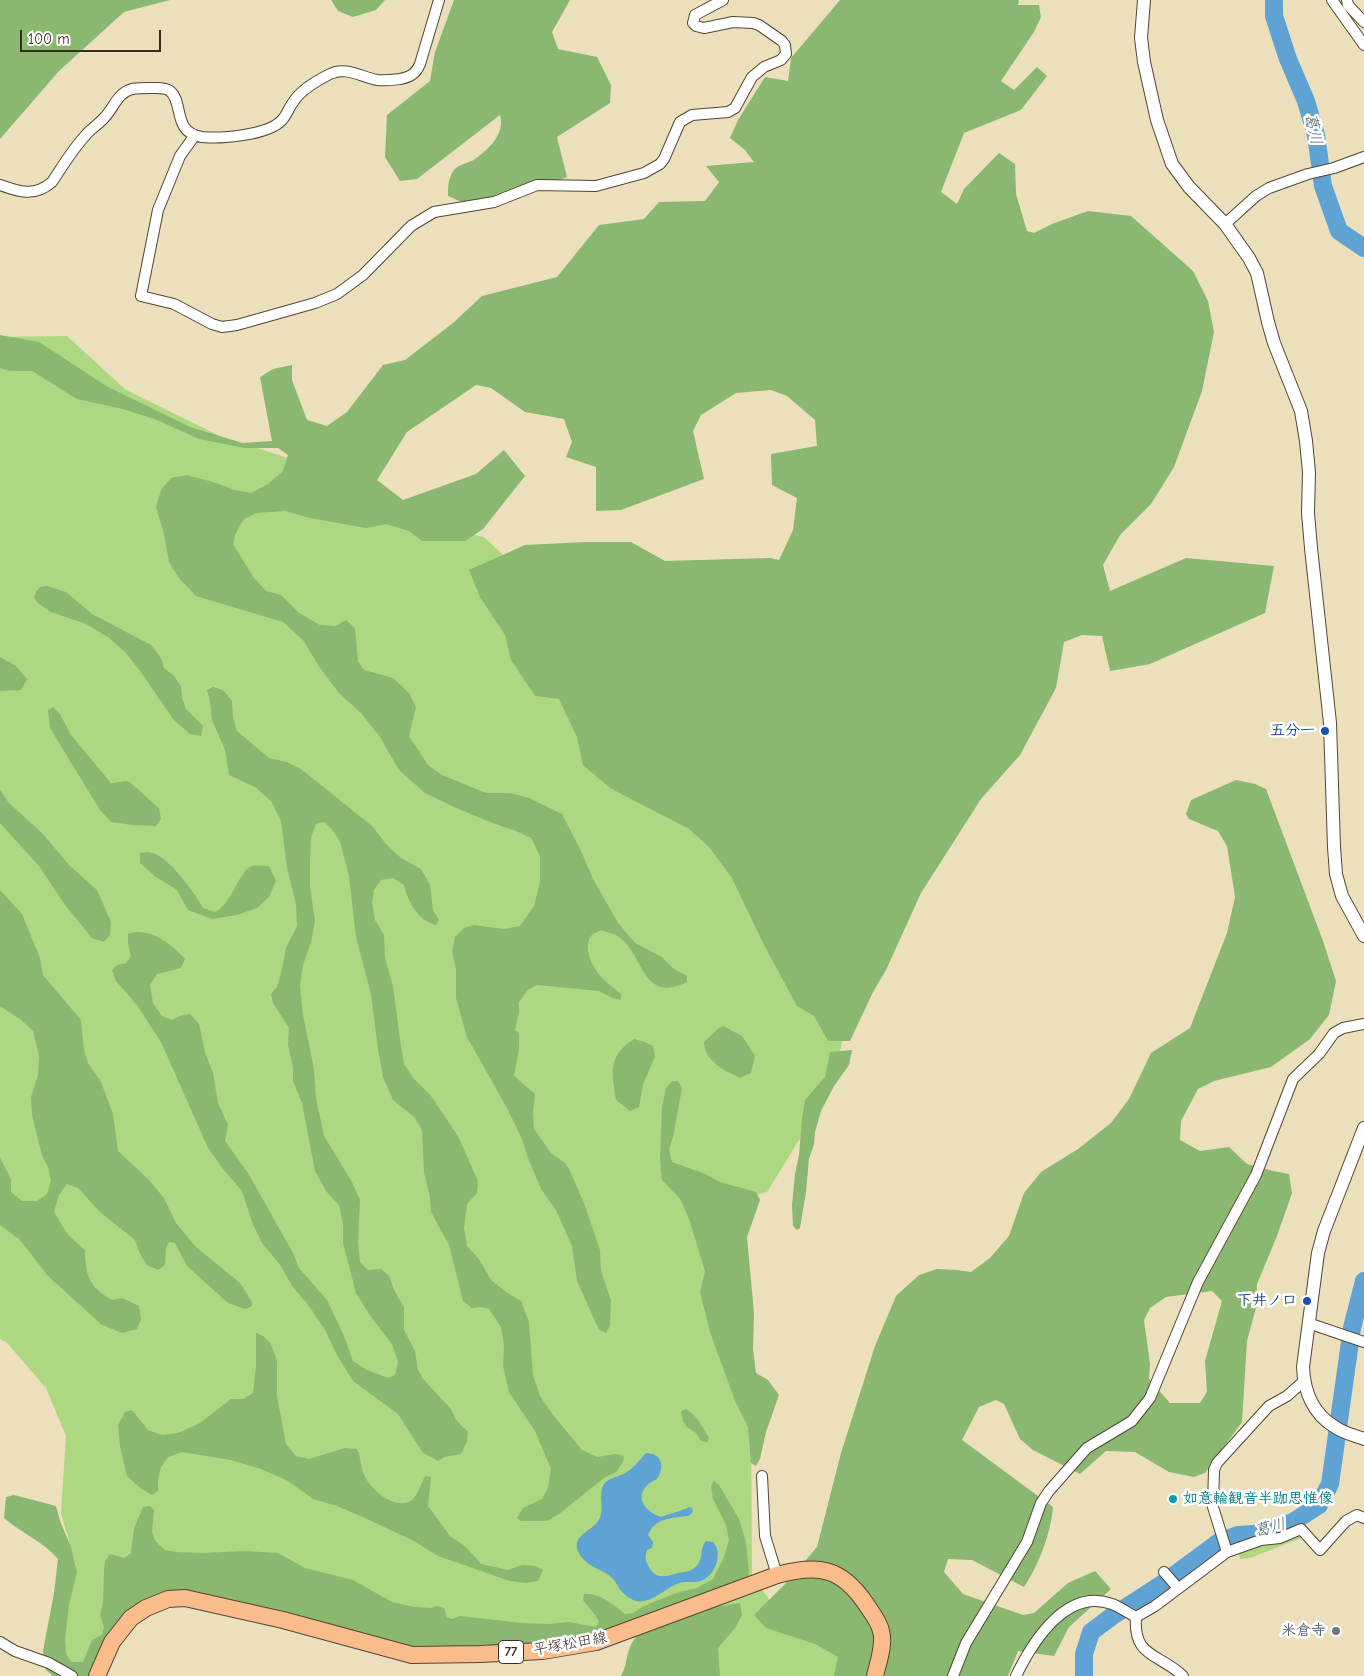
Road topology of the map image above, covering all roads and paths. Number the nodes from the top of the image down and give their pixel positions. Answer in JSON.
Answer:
{"nodes":[{"id":1,"x":439,"y":0,"type":"edge"},
{"id":2,"x":724,"y":0,"type":"edge"},
{"id":3,"x":1144,"y":0,"type":"edge"},
{"id":4,"x":1332,"y":0,"type":"edge"},
{"id":5,"x":1347,"y":0,"type":"edge"},
{"id":6,"x":1364,"y":22,"type":"edge"},
{"id":7,"x":1364,"y":45,"type":"edge"},
{"id":8,"x":195,"y":135,"type":"junction"},
{"id":9,"x":1364,"y":157,"type":"edge"},
{"id":10,"x":0,"y":185,"type":"edge"},
{"id":11,"x":1224,"y":224,"type":"junction"},
{"id":12,"x":1364,"y":936,"type":"edge"},
{"id":13,"x":1364,"y":1024,"type":"edge"},
{"id":14,"x":1364,"y":1128,"type":"edge"},
{"id":15,"x":1308,"y":1323,"type":"junction"},
{"id":16,"x":1361,"y":1341,"type":"edge"},
{"id":17,"x":1304,"y":1381,"type":"junction"},
{"id":18,"x":1364,"y":1439,"type":"edge"},
{"id":19,"x":762,"y":1476,"type":"dead end"},
{"id":20,"x":1364,"y":1518,"type":"edge"},
{"id":21,"x":1226,"y":1551,"type":"junction"},
{"id":22,"x":1164,"y":1572,"type":"dead end"},
{"id":23,"x":776,"y":1575,"type":"junction"},
{"id":24,"x":1178,"y":1588,"type":"junction"},
{"id":25,"x":1133,"y":1615,"type":"junction"},
{"id":26,"x":0,"y":1642,"type":"edge"},
{"id":27,"x":72,"y":1676,"type":"edge"},
{"id":28,"x":97,"y":1676,"type":"edge"},
{"id":29,"x":875,"y":1676,"type":"edge"},
{"id":30,"x":953,"y":1676,"type":"edge"},
{"id":31,"x":1016,"y":1676,"type":"edge"},
{"id":32,"x":1182,"y":1676,"type":"edge"}],
"edges":[{"from":1,"to":8,"type":"street"},
{"from":2,"to":8,"type":"street"},
{"from":3,"to":11,"type":"street"},
{"from":4,"to":7,"type":"street"},
{"from":5,"to":6,"type":"street"},
{"from":8,"to":10,"type":"street"},
{"from":9,"to":11,"type":"street"},
{"from":11,"to":12,"type":"street"},
{"from":13,"to":30,"type":"street"},
{"from":14,"to":15,"type":"street"},
{"from":15,"to":16,"type":"street"},
{"from":15,"to":17,"type":"street"},
{"from":17,"to":18,"type":"street"},
{"from":17,"to":21,"type":"street"},
{"from":19,"to":23,"type":"street"},
{"from":20,"to":21,"type":"street"},
{"from":21,"to":24,"type":"street"},
{"from":22,"to":24,"type":"street"},
{"from":23,"to":28,"type":"main road","name":"平塚松田線","number":"77"},
{"from":23,"to":29,"type":"main road","name":"平塚松田線","number":"77"},
{"from":24,"to":25,"type":"street"},
{"from":25,"to":31,"type":"street"},
{"from":25,"to":32,"type":"street"},
{"from":26,"to":27,"type":"street"}]}
